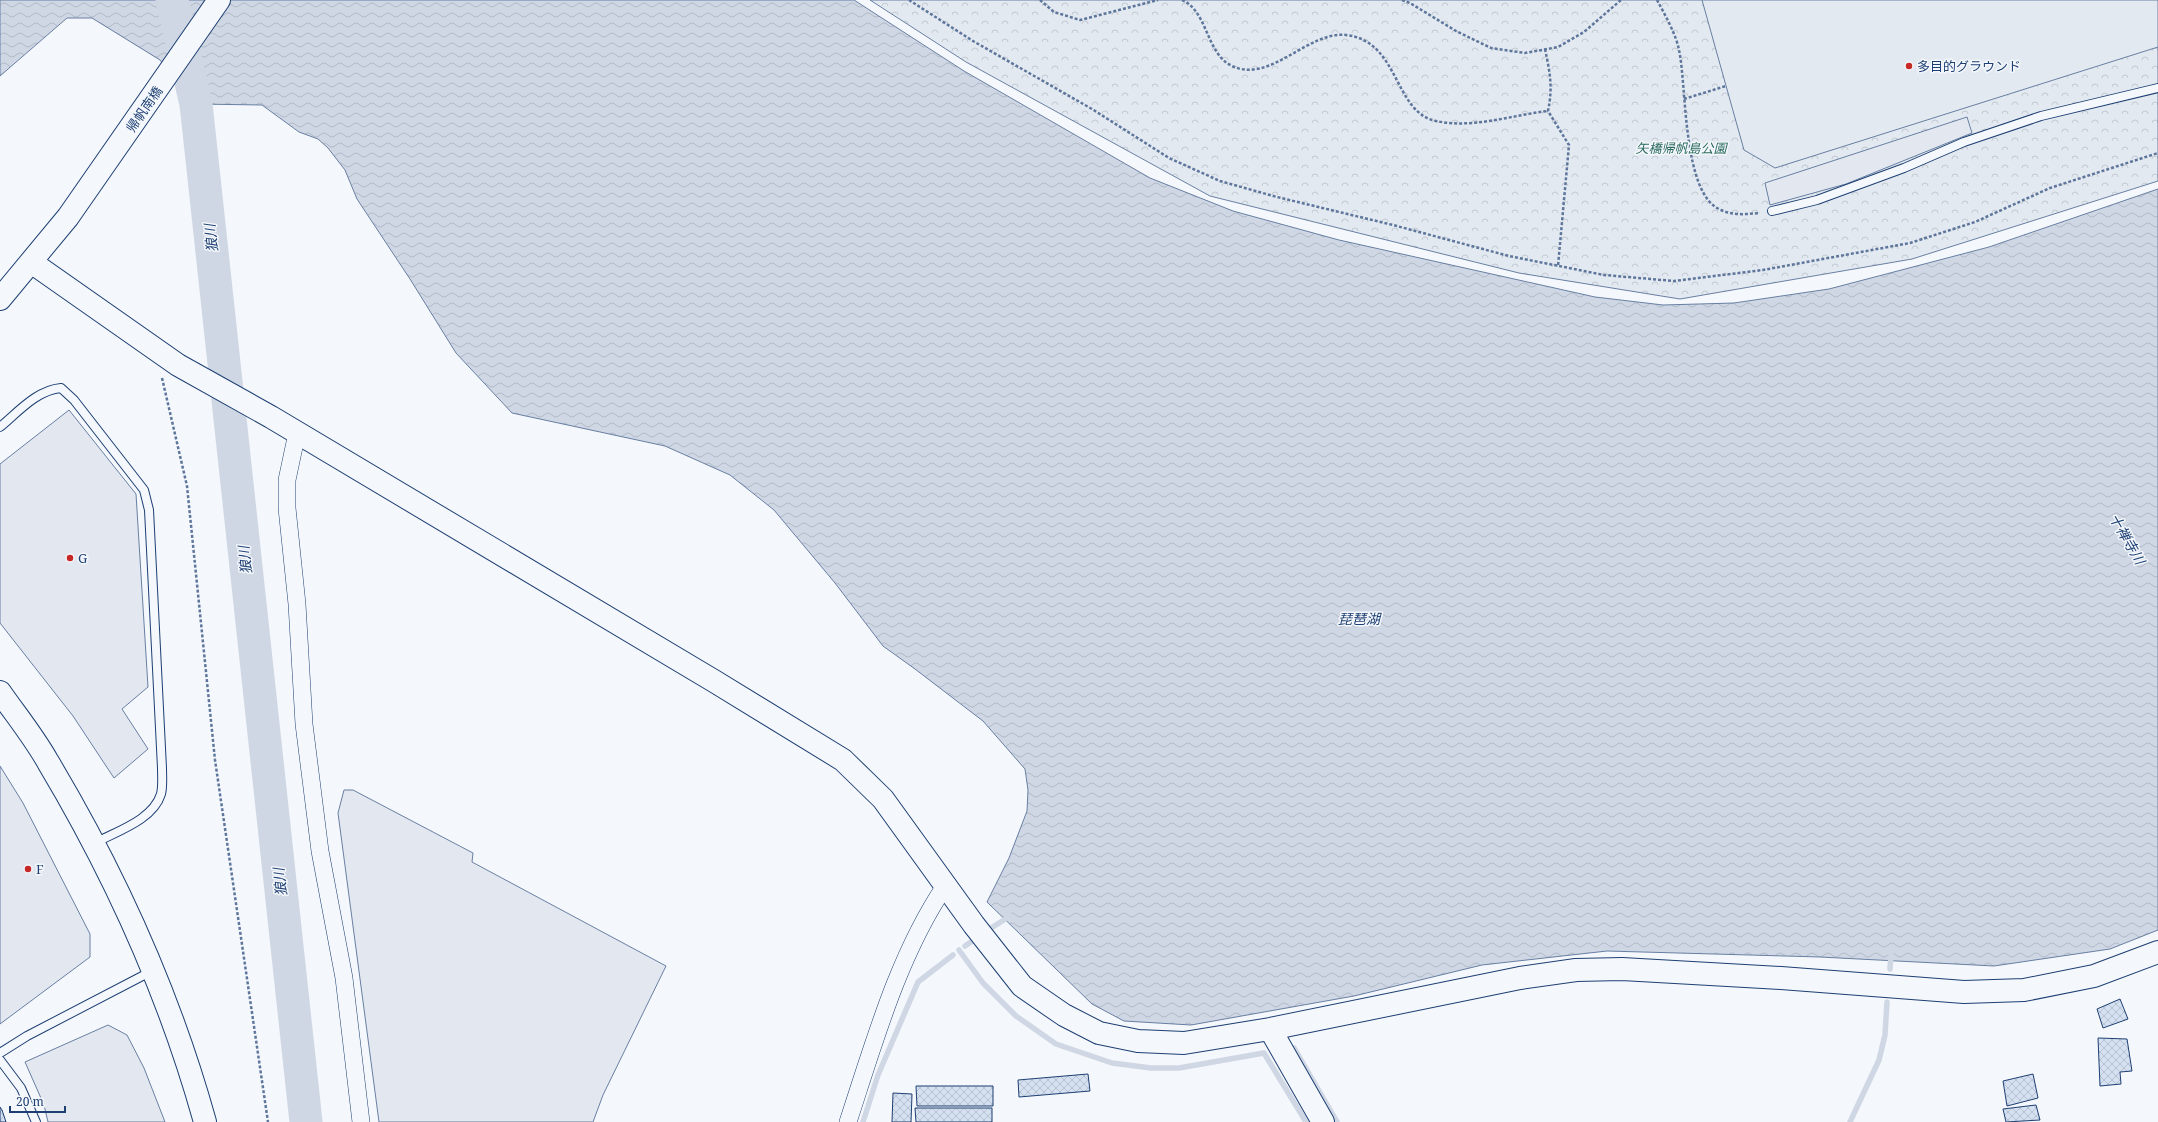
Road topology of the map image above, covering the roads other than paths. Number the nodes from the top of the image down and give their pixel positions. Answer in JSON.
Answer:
{"nodes":[{"id":1,"x":219,"y":0,"type":"edge"},
{"id":2,"x":2158,"y":88,"type":"edge"},
{"id":3,"x":1772,"y":211,"type":"road end"},
{"id":4,"x":30,"y":262,"type":"junction"},
{"id":5,"x":0,"y":299,"type":"edge"},
{"id":6,"x":0,"y":427,"type":"edge"},
{"id":7,"x":296,"y":433,"type":"junction"},
{"id":8,"x":0,"y":692,"type":"edge"},
{"id":9,"x":94,"y":844,"type":"junction"},
{"id":10,"x":945,"y":886,"type":"junction"},
{"id":11,"x":2158,"y":952,"type":"edge"},
{"id":12,"x":153,"y":971,"type":"junction"},
{"id":13,"x":1270,"y":1029,"type":"junction"},
{"id":14,"x":0,"y":1053,"type":"edge"},
{"id":15,"x":0,"y":1060,"type":"edge"},
{"id":16,"x":36,"y":1122,"type":"edge"},
{"id":17,"x":205,"y":1122,"type":"edge"},
{"id":18,"x":361,"y":1122,"type":"edge"},
{"id":19,"x":848,"y":1122,"type":"edge"},
{"id":20,"x":1323,"y":1122,"type":"edge"}],
"edges":[{"from":1,"to":4,"type":"street","name":"帰帆南橋"},
{"from":2,"to":3,"type":"lane"},
{"from":4,"to":5,"type":"street","name":"帰帆南橋"},
{"from":4,"to":7,"type":"street"},
{"from":6,"to":9,"type":"lane"},
{"from":7,"to":10,"type":"street"},
{"from":7,"to":18,"type":"street"},
{"from":8,"to":9,"type":"street"},
{"from":9,"to":12,"type":"street"},
{"from":10,"to":13,"type":"street"},
{"from":10,"to":19,"type":"street"},
{"from":11,"to":13,"type":"street"},
{"from":12,"to":14,"type":"lane"},
{"from":12,"to":17,"type":"street"},
{"from":13,"to":20,"type":"street"},
{"from":15,"to":16,"type":"lane"}]}
